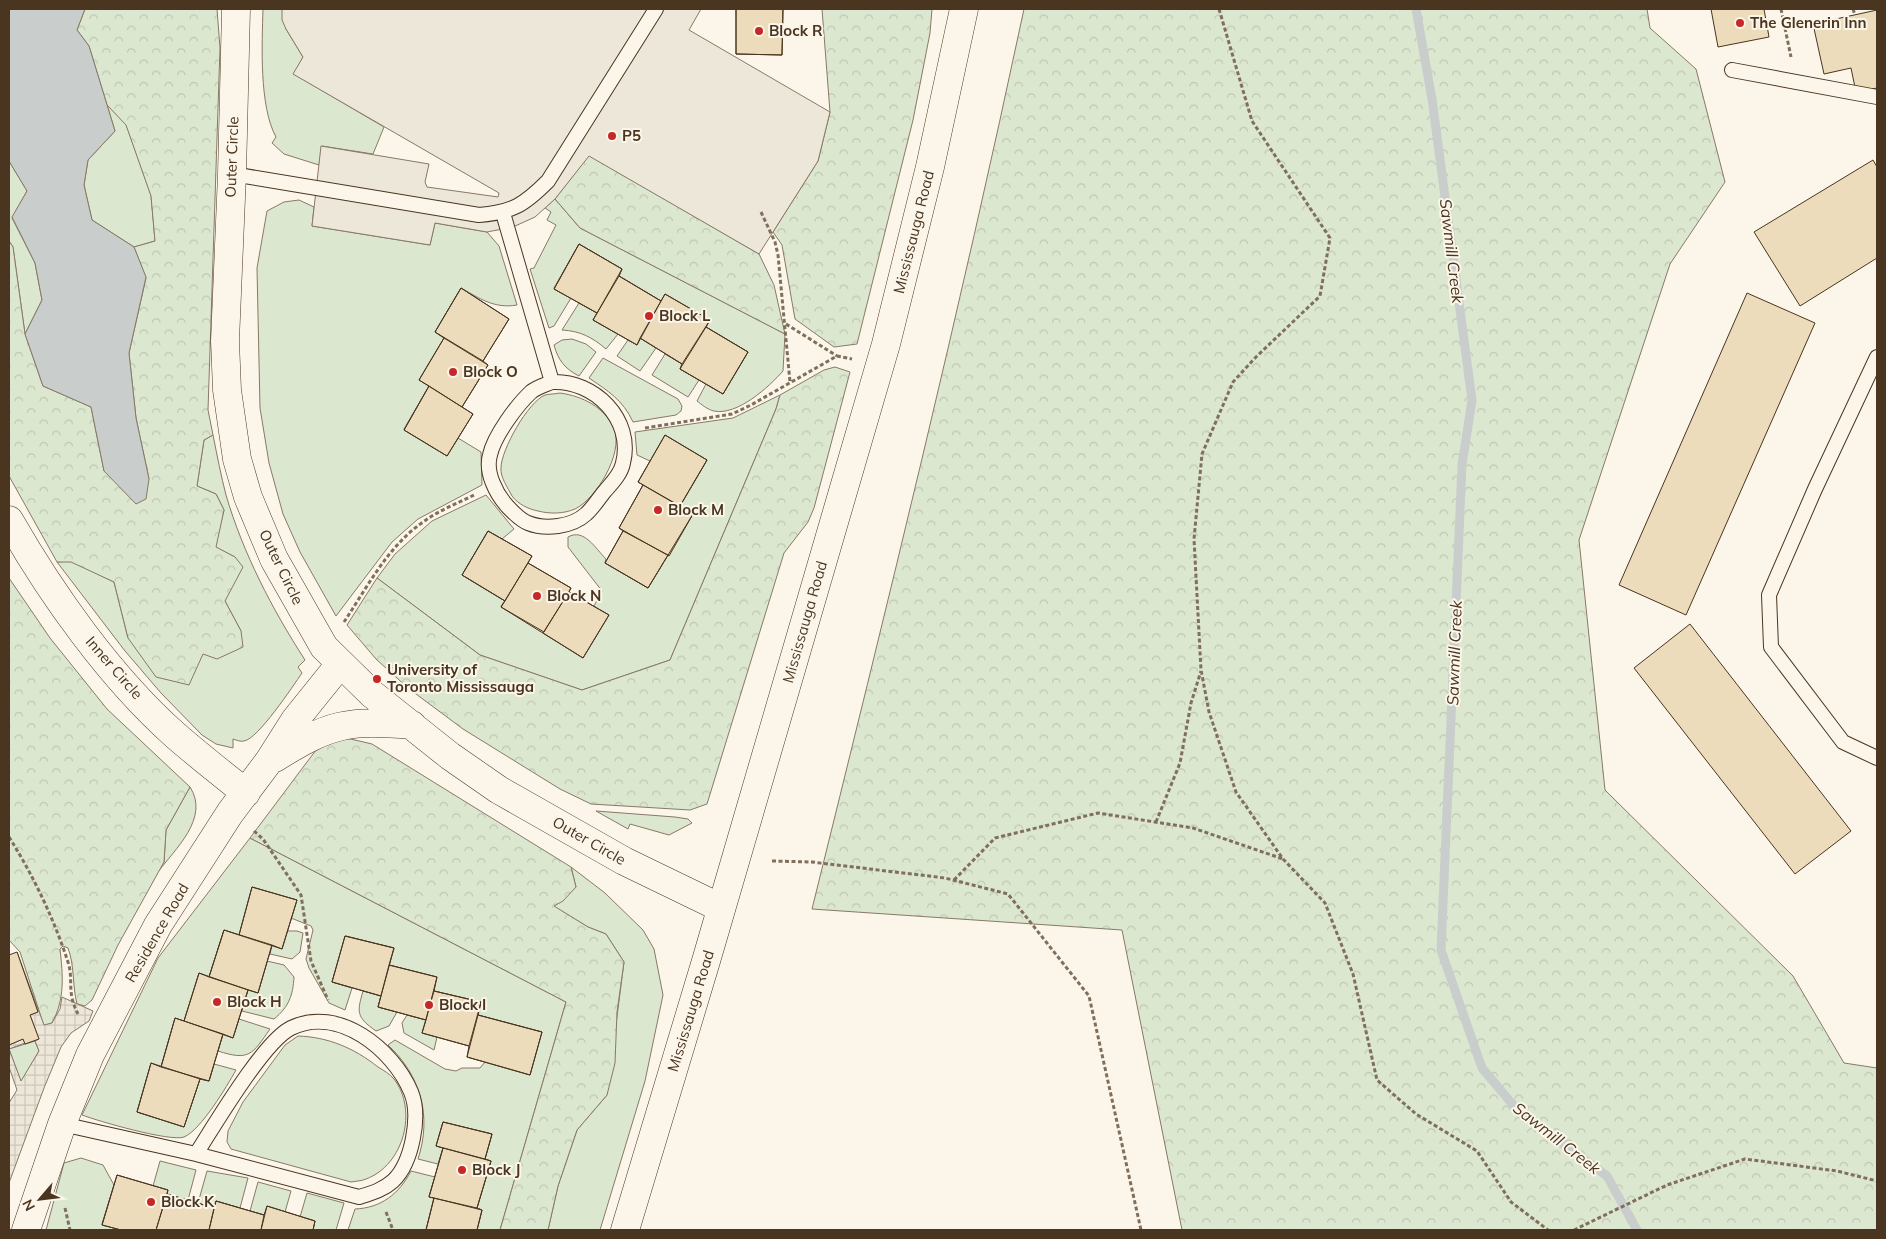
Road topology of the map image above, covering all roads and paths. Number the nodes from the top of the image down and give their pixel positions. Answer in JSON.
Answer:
{"nodes":[{"id":1,"x":236,"y":9,"type":"edge"},
{"id":2,"x":656,"y":9,"type":"edge"},
{"id":3,"x":964,"y":9,"type":"edge"},
{"id":4,"x":1219,"y":9,"type":"edge"},
{"id":5,"x":1781,"y":9,"type":"edge"},
{"id":6,"x":1854,"y":9,"type":"edge"},
{"id":7,"x":1856,"y":15,"type":"dead end"},
{"id":8,"x":1732,"y":70,"type":"dead end"},
{"id":9,"x":1796,"y":82,"type":"junction"},
{"id":10,"x":1877,"y":97,"type":"edge"},
{"id":11,"x":232,"y":174,"type":"junction"},
{"id":12,"x":761,"y":212,"type":"dead end"},
{"id":13,"x":503,"y":213,"type":"junction"},
{"id":14,"x":786,"y":324,"type":"junction"},
{"id":15,"x":837,"y":356,"type":"junction"},
{"id":16,"x":1877,"y":357,"type":"edge"},
{"id":17,"x":858,"y":360,"type":"dead end"},
{"id":18,"x":552,"y":382,"type":"junction"},
{"id":19,"x":790,"y":382,"type":"junction"},
{"id":20,"x":621,"y":423,"type":"junction"},
{"id":21,"x":494,"y":485,"type":"junction"},
{"id":22,"x":9,"y":520,"type":"edge"},
{"id":23,"x":339,"y":628,"type":"dead end"},
{"id":24,"x":340,"y":664,"type":"junction"},
{"id":25,"x":1201,"y":670,"type":"junction"},
{"id":26,"x":412,"y":725,"type":"junction"},
{"id":27,"x":1877,"y":758,"type":"edge"},
{"id":28,"x":269,"y":761,"type":"junction"},
{"id":29,"x":246,"y":792,"type":"junction"},
{"id":30,"x":1156,"y":822,"type":"junction"},
{"id":31,"x":248,"y":827,"type":"dead end"},
{"id":32,"x":9,"y":837,"type":"edge"},
{"id":33,"x":1283,"y":860,"type":"junction"},
{"id":34,"x":772,"y":861,"type":"dead end"},
{"id":35,"x":954,"y":880,"type":"junction"},
{"id":36,"x":721,"y":908,"type":"junction"},
{"id":37,"x":79,"y":1016,"type":"dead end"},
{"id":38,"x":338,"y":1023,"type":"junction"},
{"id":39,"x":62,"y":1124,"type":"junction"},
{"id":40,"x":196,"y":1154,"type":"junction"},
{"id":41,"x":1877,"y":1182,"type":"edge"},
{"id":42,"x":26,"y":1230,"type":"edge"},
{"id":43,"x":624,"y":1230,"type":"edge"},
{"id":44,"x":1141,"y":1230,"type":"edge"},
{"id":45,"x":1548,"y":1230,"type":"edge"},
{"id":46,"x":1574,"y":1230,"type":"edge"}],
"edges":[{"from":1,"to":11,"type":"street","name":"Outer Circle"},
{"from":2,"to":13,"type":"lane"},
{"from":3,"to":36,"type":"street","name":"Mississauga Road"},
{"from":4,"to":25,"type":"path"},
{"from":5,"to":9,"type":"path"},
{"from":6,"to":7,"type":"path"},
{"from":8,"to":9,"type":"lane"},
{"from":9,"to":10,"type":"lane"},
{"from":11,"to":13,"type":"lane"},
{"from":11,"to":24,"type":"street","name":"Outer Circle"},
{"from":12,"to":14,"type":"path"},
{"from":13,"to":18,"type":"lane"},
{"from":14,"to":15,"type":"path"},
{"from":14,"to":19,"type":"path"},
{"from":15,"to":17,"type":"path"},
{"from":15,"to":19,"type":"path"},
{"from":16,"to":27,"type":"lane"},
{"from":18,"to":20,"type":"lane"},
{"from":18,"to":21,"type":"lane"},
{"from":19,"to":20,"type":"path"},
{"from":20,"to":21,"type":"lane"},
{"from":21,"to":23,"type":"path"},
{"from":22,"to":29,"type":"street","name":"Inner Circle"},
{"from":24,"to":26,"type":"street","name":"Outer Circle"},
{"from":24,"to":28,"type":"street","name":"Residence Road"},
{"from":25,"to":30,"type":"path"},
{"from":25,"to":33,"type":"path"},
{"from":26,"to":28,"type":"street"},
{"from":26,"to":36,"type":"street","name":"Outer Circle"},
{"from":28,"to":29,"type":"street","name":"Residence Road"},
{"from":29,"to":39,"type":"street","name":"Residence Road"},
{"from":30,"to":33,"type":"path"},
{"from":30,"to":35,"type":"path"},
{"from":31,"to":38,"type":"path"},
{"from":32,"to":37,"type":"path"},
{"from":33,"to":45,"type":"path"},
{"from":34,"to":35,"type":"path"},
{"from":35,"to":44,"type":"path"},
{"from":36,"to":43,"type":"street","name":"Mississauga Road"},
{"from":38,"to":40,"type":"lane"},
{"from":38,"to":40,"type":"lane"},
{"from":39,"to":40,"type":"lane"},
{"from":39,"to":42,"type":"street","name":"Residence Road"},
{"from":41,"to":46,"type":"path"}]}
